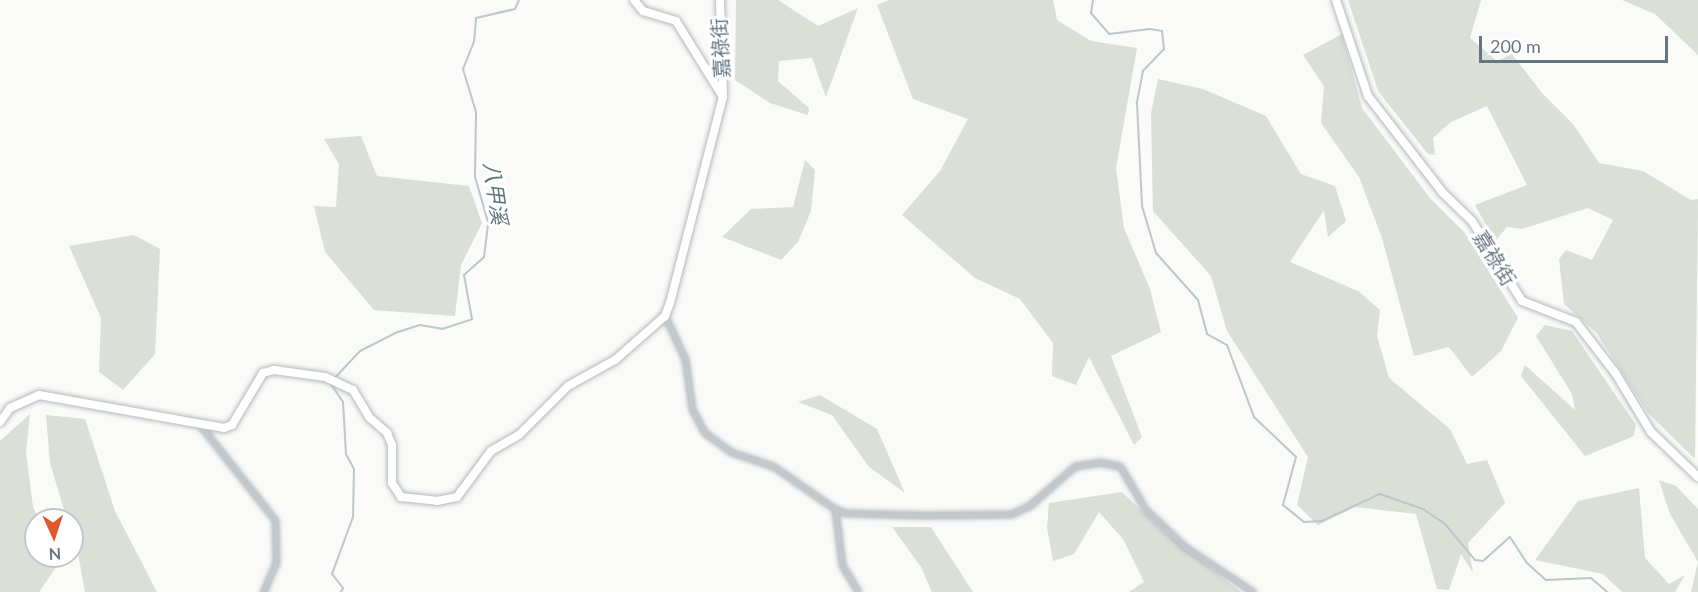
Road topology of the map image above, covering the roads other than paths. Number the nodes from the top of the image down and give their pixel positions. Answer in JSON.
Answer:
{"nodes":[{"id":1,"x":634,"y":0,"type":"edge"},
{"id":2,"x":720,"y":0,"type":"edge"},
{"id":3,"x":1336,"y":0,"type":"edge"},
{"id":4,"x":723,"y":97,"type":"junction"},
{"id":5,"x":665,"y":316,"type":"junction"},
{"id":6,"x":0,"y":422,"type":"edge"},
{"id":7,"x":200,"y":425,"type":"junction"},
{"id":8,"x":1698,"y":477,"type":"edge"},
{"id":9,"x":835,"y":509,"type":"junction"},
{"id":10,"x":264,"y":592,"type":"edge"},
{"id":11,"x":858,"y":592,"type":"edge"},
{"id":12,"x":1253,"y":592,"type":"edge"}],
"edges":[{"from":1,"to":4,"type":"street"},
{"from":2,"to":4,"type":"street","name":"嘉祿街"},
{"from":3,"to":8,"type":"street","name":"嘉祿街"},
{"from":4,"to":5,"type":"street","name":"嘉祿街"},
{"from":5,"to":7,"type":"street"},
{"from":5,"to":9,"type":"street"},
{"from":6,"to":7,"type":"street"},
{"from":7,"to":10,"type":"street"},
{"from":9,"to":11,"type":"street"},
{"from":9,"to":12,"type":"street"}]}
